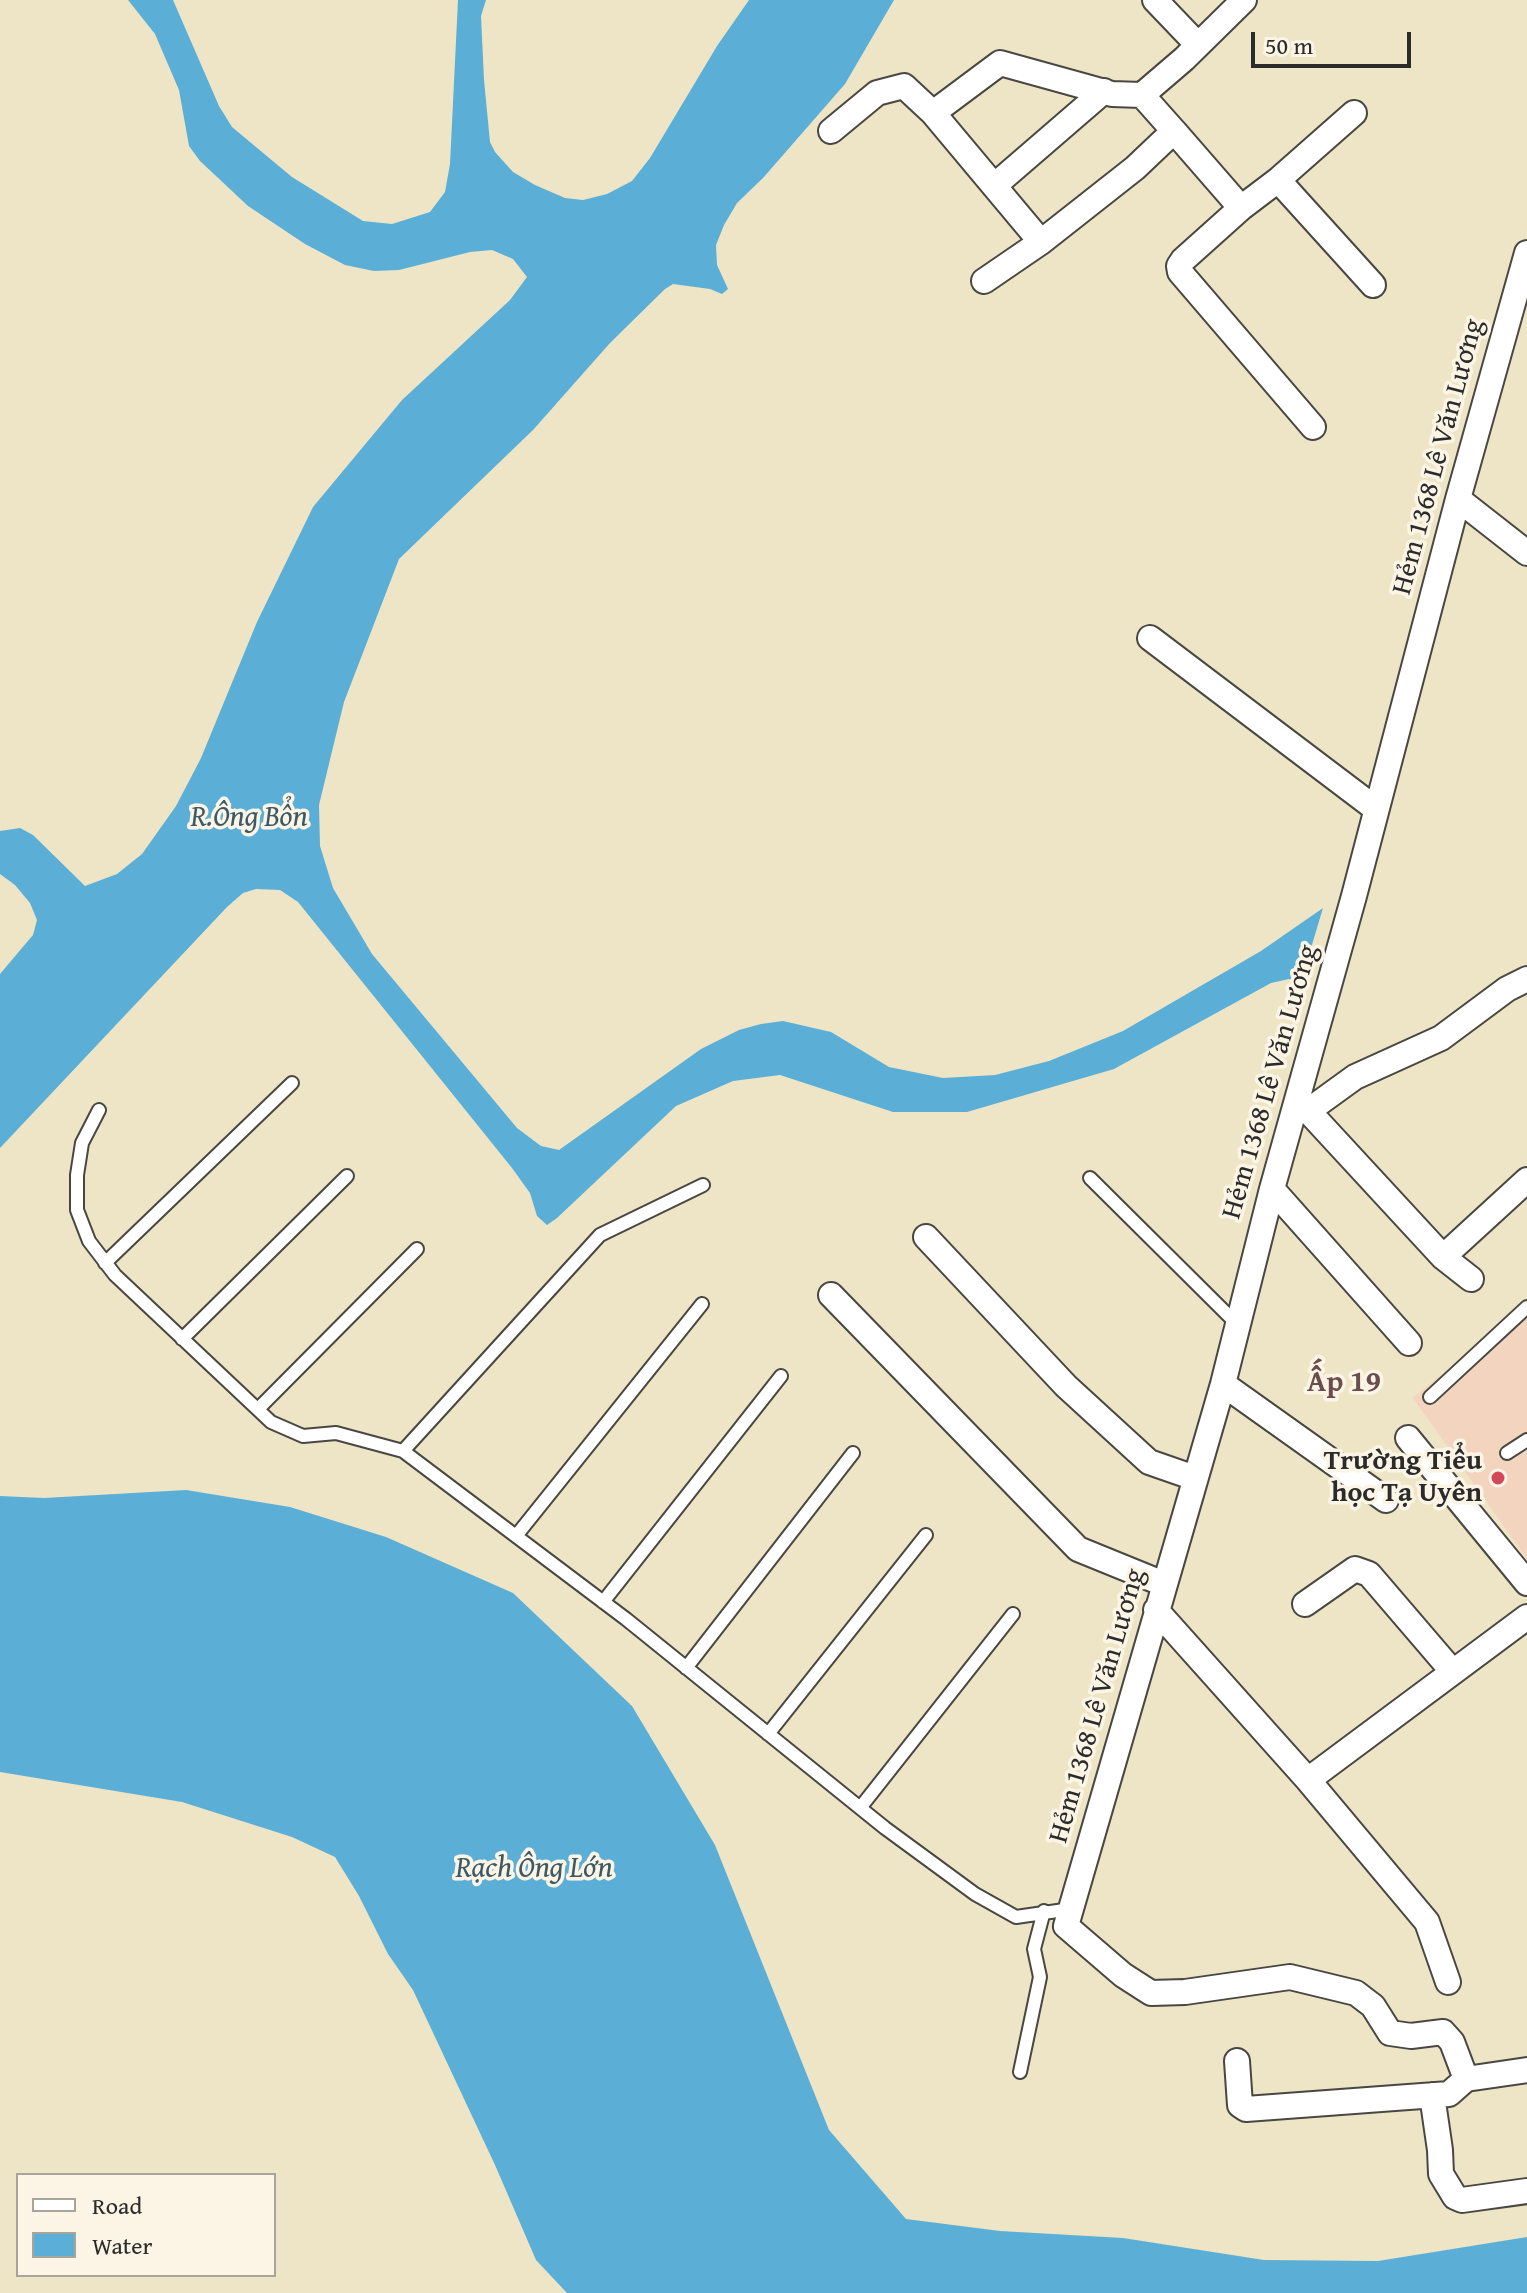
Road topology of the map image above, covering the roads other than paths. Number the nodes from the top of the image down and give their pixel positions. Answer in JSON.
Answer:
{"nodes":[{"id":1,"x":1155,"y":0,"type":"edge"},
{"id":2,"x":1244,"y":0,"type":"edge"},
{"id":3,"x":1191,"y":52,"type":"junction"},
{"id":4,"x":1104,"y":91,"type":"junction"},
{"id":5,"x":1142,"y":95,"type":"junction"},
{"id":6,"x":933,"y":113,"type":"junction"},
{"id":7,"x":1354,"y":113,"type":"dead end"},
{"id":8,"x":831,"y":131,"type":"dead end"},
{"id":9,"x":1174,"y":131,"type":"junction"},
{"id":10,"x":1278,"y":180,"type":"junction"},
{"id":11,"x":994,"y":186,"type":"junction"},
{"id":12,"x":1241,"y":208,"type":"junction"},
{"id":13,"x":1041,"y":242,"type":"junction"},
{"id":14,"x":1527,"y":253,"type":"edge"},
{"id":15,"x":984,"y":281,"type":"dead end"},
{"id":16,"x":1373,"y":285,"type":"dead end"},
{"id":17,"x":1313,"y":427,"type":"dead end"},
{"id":18,"x":1458,"y":499,"type":"junction"},
{"id":19,"x":1527,"y":553,"type":"edge"},
{"id":20,"x":1150,"y":638,"type":"dead end"},
{"id":21,"x":1376,"y":809,"type":"junction"},
{"id":22,"x":1527,"y":979,"type":"edge"},
{"id":23,"x":292,"y":1083,"type":"dead end"},
{"id":24,"x":1302,"y":1104,"type":"junction"},
{"id":25,"x":99,"y":1110,"type":"dead end"},
{"id":26,"x":347,"y":1176,"type":"dead end"},
{"id":27,"x":1090,"y":1178,"type":"dead end"},
{"id":28,"x":1527,"y":1180,"type":"edge"},
{"id":29,"x":703,"y":1185,"type":"dead end"},
{"id":30,"x":1272,"y":1189,"type":"junction"},
{"id":31,"x":926,"y":1237,"type":"dead end"},
{"id":32,"x":417,"y":1249,"type":"dead end"},
{"id":33,"x":1443,"y":1257,"type":"junction"},
{"id":34,"x":105,"y":1263,"type":"junction"},
{"id":35,"x":1471,"y":1279,"type":"dead end"},
{"id":36,"x":831,"y":1295,"type":"dead end"},
{"id":37,"x":702,"y":1304,"type":"dead end"},
{"id":38,"x":1527,"y":1307,"type":"edge"},
{"id":39,"x":1237,"y":1324,"type":"junction"},
{"id":40,"x":182,"y":1339,"type":"junction"},
{"id":41,"x":1409,"y":1343,"type":"dead end"},
{"id":42,"x":781,"y":1376,"type":"dead end"},
{"id":43,"x":1223,"y":1384,"type":"junction"},
{"id":44,"x":1430,"y":1397,"type":"dead end"},
{"id":45,"x":258,"y":1409,"type":"junction"},
{"id":46,"x":1408,"y":1438,"type":"dead end"},
{"id":47,"x":1527,"y":1440,"type":"edge"},
{"id":48,"x":403,"y":1451,"type":"junction"},
{"id":49,"x":853,"y":1453,"type":"dead end"},
{"id":50,"x":1507,"y":1453,"type":"dead end"},
{"id":51,"x":1195,"y":1478,"type":"junction"},
{"id":52,"x":1386,"y":1500,"type":"dead end"},
{"id":53,"x":926,"y":1535,"type":"dead end"},
{"id":54,"x":516,"y":1536,"type":"junction"},
{"id":55,"x":1527,"y":1583,"type":"edge"},
{"id":56,"x":1164,"y":1584,"type":"junction"},
{"id":57,"x":603,"y":1602,"type":"junction"},
{"id":58,"x":1305,"y":1604,"type":"dead end"},
{"id":59,"x":1156,"y":1610,"type":"junction"},
{"id":60,"x":1013,"y":1614,"type":"dead end"},
{"id":61,"x":1527,"y":1617,"type":"edge"},
{"id":62,"x":686,"y":1668,"type":"junction"},
{"id":63,"x":1453,"y":1672,"type":"junction"},
{"id":64,"x":768,"y":1734,"type":"junction"},
{"id":65,"x":1308,"y":1780,"type":"junction"},
{"id":66,"x":860,"y":1808,"type":"junction"},
{"id":67,"x":1044,"y":1911,"type":"junction"},
{"id":68,"x":1068,"y":1918,"type":"junction"},
{"id":69,"x":1448,"y":1982,"type":"dead end"},
{"id":70,"x":1237,"y":2061,"type":"dead end"},
{"id":71,"x":1527,"y":2070,"type":"edge"},
{"id":72,"x":1020,"y":2072,"type":"dead end"},
{"id":73,"x":1466,"y":2079,"type":"junction"},
{"id":74,"x":1432,"y":2095,"type":"junction"},
{"id":75,"x":1527,"y":2191,"type":"edge"}],
"edges":[{"from":1,"to":3,"type":"street"},
{"from":2,"to":3,"type":"street"},
{"from":3,"to":5,"type":"street"},
{"from":4,"to":5,"type":"street"},
{"from":4,"to":6,"type":"street"},
{"from":4,"to":11,"type":"street"},
{"from":5,"to":9,"type":"street"},
{"from":6,"to":8,"type":"street"},
{"from":6,"to":11,"type":"street"},
{"from":7,"to":10,"type":"street"},
{"from":9,"to":12,"type":"street"},
{"from":9,"to":13,"type":"street"},
{"from":10,"to":12,"type":"street"},
{"from":10,"to":16,"type":"street"},
{"from":11,"to":13,"type":"street"},
{"from":12,"to":17,"type":"street"},
{"from":13,"to":15,"type":"street"},
{"from":14,"to":18,"type":"street","name":"Hẻm 1368 Lê Văn Lương"},
{"from":18,"to":19,"type":"street"},
{"from":18,"to":21,"type":"street","name":"Hẻm 1368 Lê Văn Lương"},
{"from":20,"to":21,"type":"street"},
{"from":21,"to":24,"type":"street","name":"Hẻm 1368 Lê Văn Lương"},
{"from":22,"to":24,"type":"street"},
{"from":23,"to":34,"type":"lane"},
{"from":24,"to":30,"type":"street","name":"Hẻm 1368 Lê Văn Lương"},
{"from":24,"to":33,"type":"street"},
{"from":25,"to":34,"type":"lane"},
{"from":26,"to":40,"type":"lane"},
{"from":27,"to":39,"type":"lane"},
{"from":28,"to":33,"type":"street"},
{"from":29,"to":48,"type":"lane"},
{"from":30,"to":39,"type":"street","name":"Hẻm 1368 Lê Văn Lương"},
{"from":30,"to":41,"type":"street"},
{"from":31,"to":51,"type":"street"},
{"from":32,"to":45,"type":"lane"},
{"from":33,"to":35,"type":"street"},
{"from":34,"to":40,"type":"lane"},
{"from":36,"to":56,"type":"street"},
{"from":37,"to":54,"type":"lane"},
{"from":38,"to":44,"type":"lane"},
{"from":39,"to":43,"type":"street","name":"Hẻm 1368 Lê Văn Lương"},
{"from":40,"to":45,"type":"lane"},
{"from":42,"to":57,"type":"lane"},
{"from":43,"to":51,"type":"street","name":"Hẻm 1368 Lê Văn Lương"},
{"from":43,"to":52,"type":"street"},
{"from":45,"to":48,"type":"lane"},
{"from":46,"to":55,"type":"street"},
{"from":47,"to":50,"type":"lane"},
{"from":48,"to":54,"type":"lane"},
{"from":49,"to":62,"type":"lane"},
{"from":51,"to":56,"type":"street","name":"Hẻm 1368 Lê Văn Lương"},
{"from":53,"to":64,"type":"lane"},
{"from":54,"to":57,"type":"lane"},
{"from":56,"to":59,"type":"street","name":"Hẻm 1368 Lê Văn Lương"},
{"from":57,"to":62,"type":"lane"},
{"from":58,"to":63,"type":"street"},
{"from":59,"to":65,"type":"street"},
{"from":59,"to":68,"type":"street","name":"Hẻm 1368 Lê Văn Lương"},
{"from":60,"to":66,"type":"lane"},
{"from":61,"to":63,"type":"street"},
{"from":62,"to":64,"type":"lane"},
{"from":63,"to":65,"type":"street"},
{"from":64,"to":66,"type":"lane"},
{"from":65,"to":69,"type":"street"},
{"from":66,"to":67,"type":"lane"},
{"from":67,"to":68,"type":"lane"},
{"from":67,"to":72,"type":"lane"},
{"from":68,"to":73,"type":"street"},
{"from":70,"to":74,"type":"street"},
{"from":71,"to":73,"type":"street"},
{"from":73,"to":74,"type":"street"},
{"from":74,"to":75,"type":"street"}]}
